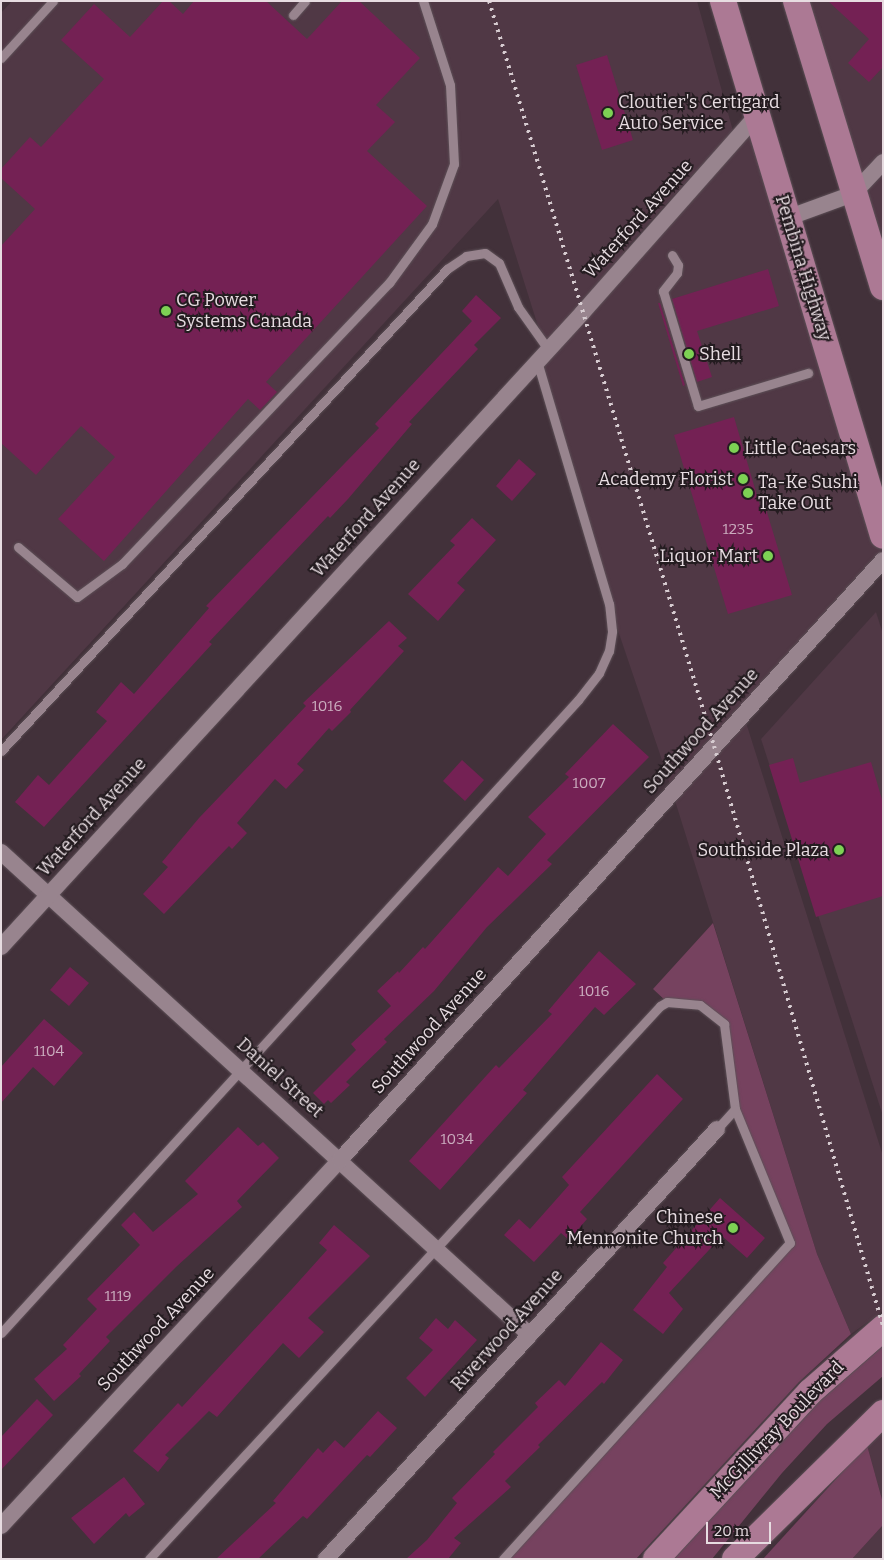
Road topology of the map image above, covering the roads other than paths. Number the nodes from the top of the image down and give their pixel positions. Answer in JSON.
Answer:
{"nodes":[{"id":1,"x":53,"y":1,"type":"edge"},
{"id":2,"x":305,"y":1,"type":"edge"},
{"id":3,"x":423,"y":1,"type":"edge"},
{"id":4,"x":723,"y":1,"type":"edge"},
{"id":5,"x":796,"y":1,"type":"edge"},
{"id":6,"x":293,"y":15,"type":"dead end"},
{"id":7,"x":1,"y":58,"type":"edge"},
{"id":8,"x":757,"y":115,"type":"junction"},
{"id":9,"x":883,"y":162,"type":"edge"},
{"id":10,"x":853,"y":194,"type":"junction"},
{"id":11,"x":788,"y":218,"type":"junction"},
{"id":12,"x":672,"y":255,"type":"dead end"},
{"id":13,"x":883,"y":287,"type":"edge"},
{"id":14,"x":543,"y":355,"type":"junction"},
{"id":15,"x":808,"y":373,"type":"dead end"},
{"id":16,"x":883,"y":536,"type":"edge"},
{"id":17,"x":18,"y":547,"type":"dead end"},
{"id":18,"x":883,"y":560,"type":"edge"},
{"id":19,"x":1,"y":751,"type":"edge"},
{"id":20,"x":1,"y":852,"type":"edge"},
{"id":21,"x":48,"y":895,"type":"junction"},
{"id":22,"x":1,"y":946,"type":"edge"},
{"id":23,"x":240,"y":1070,"type":"junction"},
{"id":24,"x":734,"y":1108,"type":"junction"},
{"id":25,"x":717,"y":1129,"type":"joint"},
{"id":26,"x":340,"y":1160,"type":"junction"},
{"id":27,"x":435,"y":1247,"type":"junction"},
{"id":28,"x":883,"y":1328,"type":"edge"},
{"id":29,"x":1,"y":1333,"type":"edge"},
{"id":30,"x":530,"y":1335,"type":"junction"},
{"id":31,"x":883,"y":1413,"type":"edge"},
{"id":32,"x":1,"y":1526,"type":"edge"},
{"id":33,"x":150,"y":1559,"type":"edge"},
{"id":34,"x":326,"y":1559,"type":"edge"},
{"id":35,"x":503,"y":1559,"type":"edge"},
{"id":36,"x":656,"y":1559,"type":"edge"},
{"id":37,"x":735,"y":1559,"type":"edge"}],
"edges":[{"from":1,"to":7,"type":"lane"},
{"from":2,"to":6,"type":"lane"},
{"from":3,"to":17,"type":"lane"},
{"from":4,"to":8,"type":"main road","name":"Pembina Highway"},
{"from":5,"to":10,"type":"main road"},
{"from":8,"to":11,"type":"main road","name":"Pembina Highway"},
{"from":8,"to":14,"type":"street","name":"Waterford Avenue"},
{"from":9,"to":10,"type":"street"},
{"from":10,"to":11,"type":"street"},
{"from":10,"to":13,"type":"main road"},
{"from":11,"to":16,"type":"main road","name":"Pembina Highway"},
{"from":12,"to":15,"type":"lane"},
{"from":14,"to":19,"type":"lane"},
{"from":14,"to":21,"type":"street","name":"Waterford Avenue"},
{"from":14,"to":23,"type":"lane"},
{"from":18,"to":26,"type":"street","name":"Southwood Avenue"},
{"from":20,"to":21,"type":"street","name":"Daniel Street"},
{"from":21,"to":22,"type":"street","name":"Waterford Avenue"},
{"from":21,"to":23,"type":"street","name":"Daniel Street"},
{"from":23,"to":26,"type":"street","name":"Daniel Street"},
{"from":23,"to":29,"type":"lane"},
{"from":24,"to":25,"type":"lane"},
{"from":24,"to":27,"type":"lane"},
{"from":24,"to":35,"type":"lane"},
{"from":25,"to":30,"type":"street","name":"Riverwood Avenue"},
{"from":26,"to":27,"type":"street","name":"Daniel Street"},
{"from":26,"to":32,"type":"street","name":"Southwood Avenue"},
{"from":27,"to":30,"type":"street","name":"Daniel Street"},
{"from":27,"to":33,"type":"lane"},
{"from":28,"to":36,"type":"main road","name":"McGillivray Boulevard"},
{"from":30,"to":34,"type":"street","name":"Riverwood Avenue"},
{"from":31,"to":37,"type":"main road"}]}
